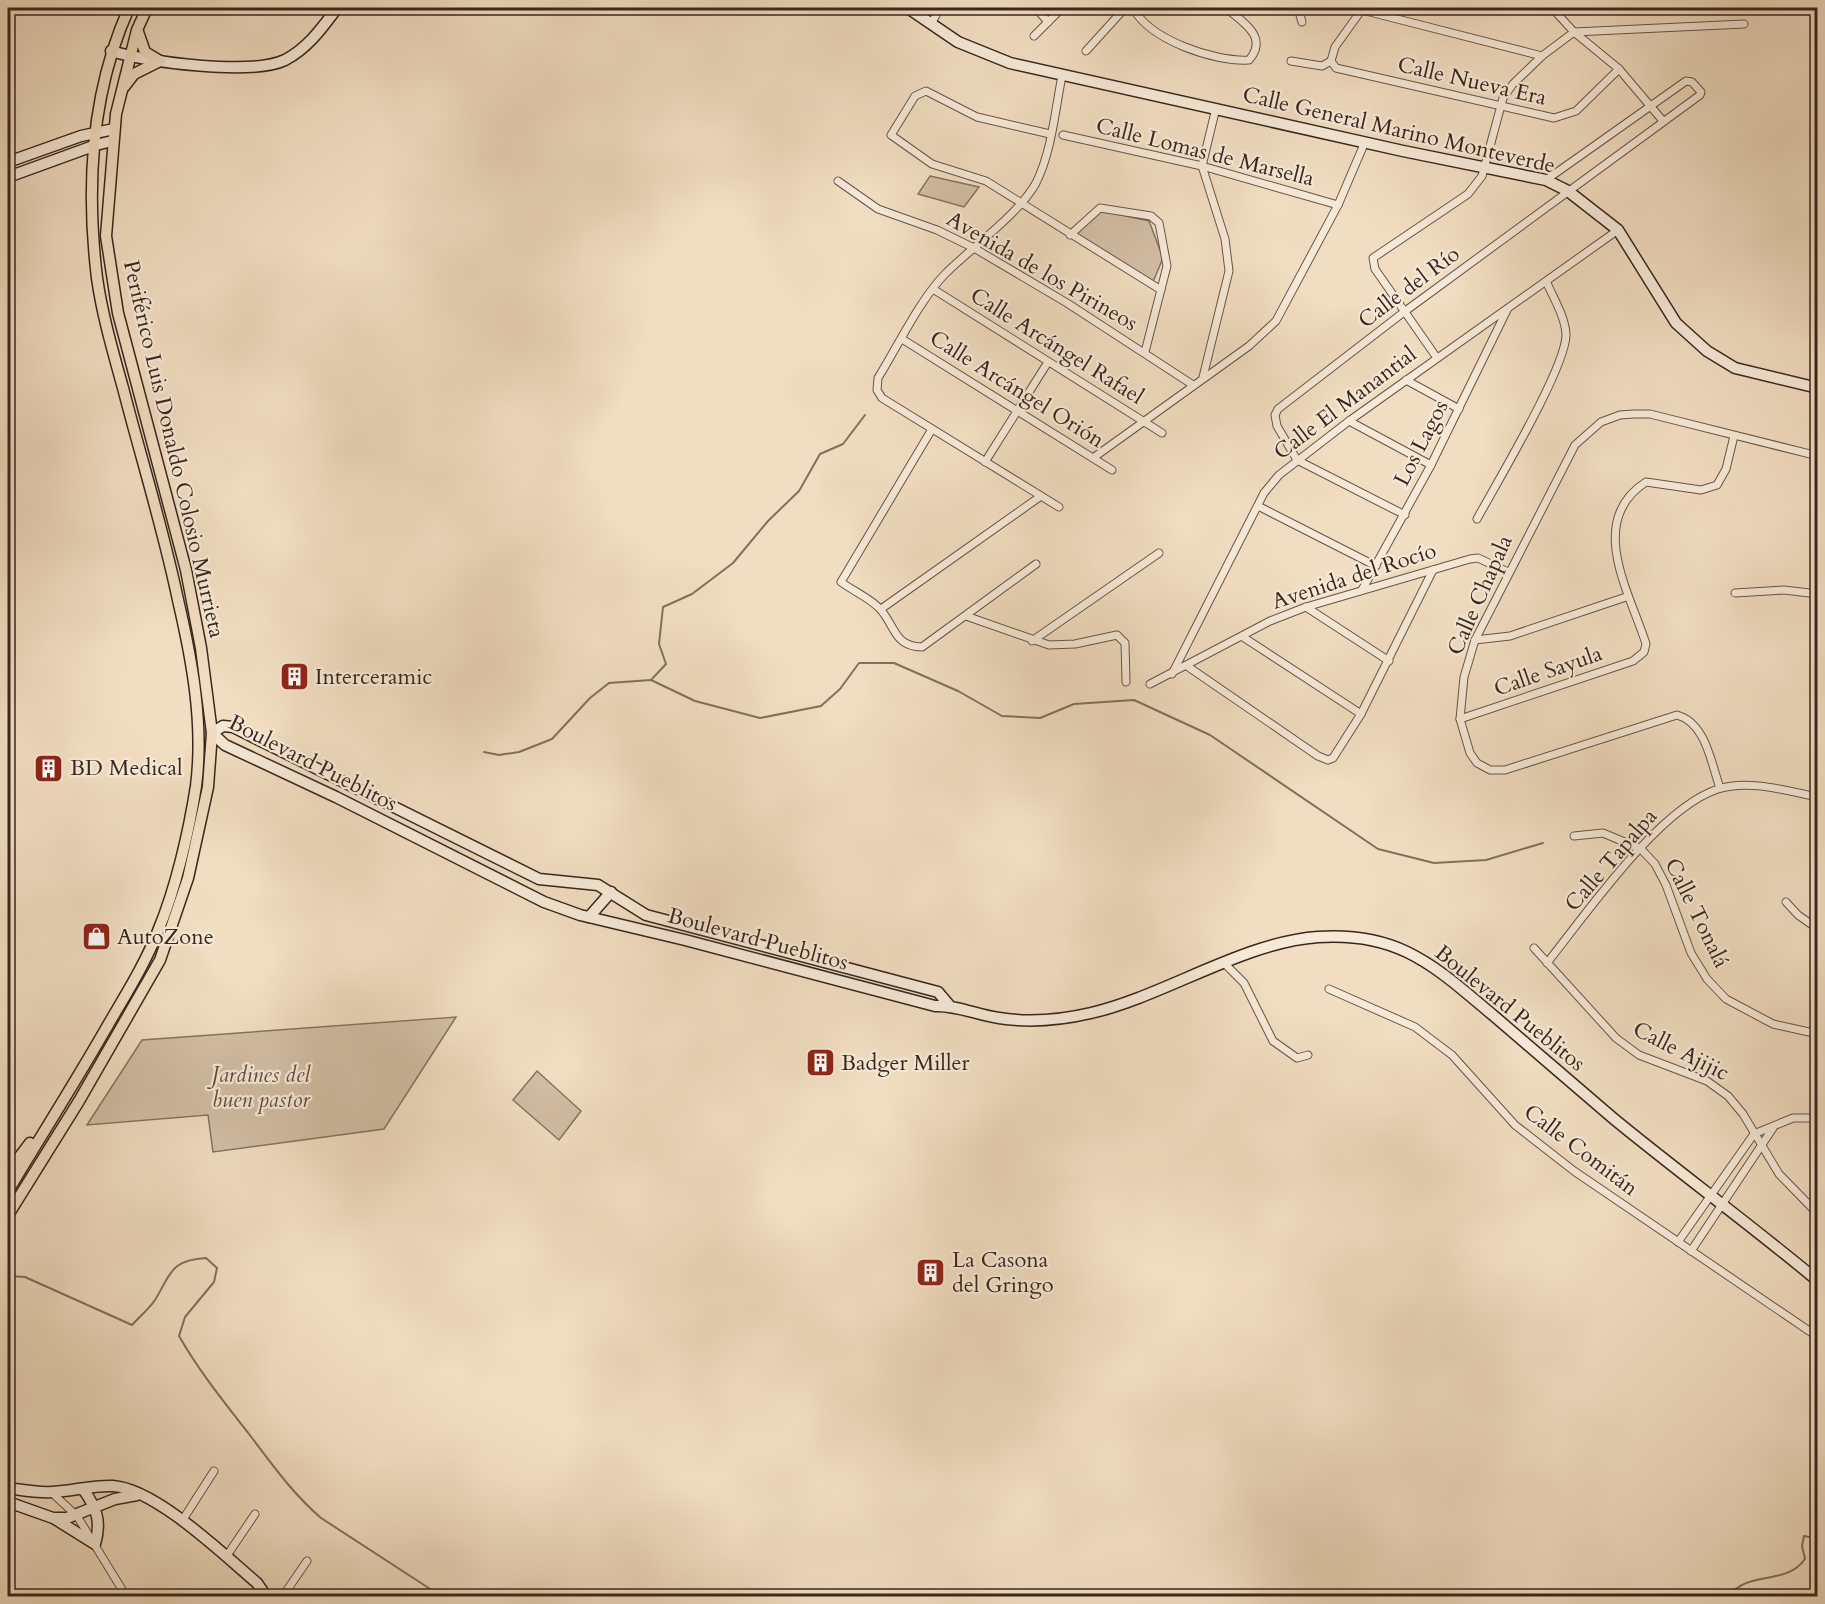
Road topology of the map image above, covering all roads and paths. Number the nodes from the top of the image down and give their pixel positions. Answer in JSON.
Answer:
{"nodes":[{"id":1,"x":129,"y":8,"type":"edge"},
{"id":2,"x":147,"y":8,"type":"edge"},
{"id":3,"x":336,"y":8,"type":"edge"},
{"id":4,"x":908,"y":8,"type":"edge"},
{"id":5,"x":940,"y":8,"type":"edge"},
{"id":6,"x":1036,"y":8,"type":"edge"},
{"id":7,"x":1062,"y":8,"type":"edge"},
{"id":8,"x":1125,"y":8,"type":"edge"},
{"id":9,"x":1133,"y":8,"type":"edge"},
{"id":10,"x":1226,"y":8,"type":"edge"},
{"id":11,"x":1298,"y":8,"type":"edge"},
{"id":12,"x":1552,"y":8,"type":"edge"},
{"id":13,"x":1362,"y":9,"type":"edge"},
{"id":14,"x":1302,"y":21,"type":"dead end"},
{"id":15,"x":1048,"y":22,"type":"junction"},
{"id":16,"x":931,"y":24,"type":"junction"},
{"id":17,"x":1744,"y":24,"type":"dead end"},
{"id":18,"x":137,"y":30,"type":"junction"},
{"id":19,"x":1574,"y":32,"type":"junction"},
{"id":20,"x":1034,"y":36,"type":"dead end"},
{"id":21,"x":111,"y":51,"type":"junction"},
{"id":22,"x":1086,"y":51,"type":"dead end"},
{"id":23,"x":1542,"y":56,"type":"junction"},
{"id":24,"x":130,"y":57,"type":"junction"},
{"id":25,"x":160,"y":61,"type":"junction"},
{"id":26,"x":1291,"y":61,"type":"dead end"},
{"id":27,"x":1334,"y":65,"type":"junction"},
{"id":28,"x":1619,"y":69,"type":"junction"},
{"id":29,"x":1062,"y":75,"type":"junction"},
{"id":30,"x":120,"y":92,"type":"junction"},
{"id":31,"x":1650,"y":105,"type":"junction"},
{"id":32,"x":1499,"y":107,"type":"junction"},
{"id":33,"x":1216,"y":108,"type":"junction"},
{"id":34,"x":1663,"y":121,"type":"junction"},
{"id":35,"x":114,"y":129,"type":"junction"},
{"id":36,"x":95,"y":133,"type":"junction"},
{"id":37,"x":1050,"y":134,"type":"junction"},
{"id":38,"x":1064,"y":135,"type":"dead end"},
{"id":39,"x":112,"y":141,"type":"junction"},
{"id":40,"x":1365,"y":142,"type":"junction"},
{"id":41,"x":96,"y":145,"type":"junction"},
{"id":42,"x":8,"y":162,"type":"edge"},
{"id":43,"x":1202,"y":166,"type":"junction"},
{"id":44,"x":1485,"y":169,"type":"junction"},
{"id":45,"x":8,"y":177,"type":"edge"},
{"id":46,"x":1546,"y":180,"type":"junction"},
{"id":47,"x":838,"y":181,"type":"dead end"},
{"id":48,"x":1568,"y":191,"type":"junction"},
{"id":49,"x":1021,"y":202,"type":"junction"},
{"id":50,"x":1338,"y":205,"type":"junction"},
{"id":51,"x":1618,"y":230,"type":"junction"},
{"id":52,"x":1070,"y":235,"type":"junction"},
{"id":53,"x":974,"y":248,"type":"junction"},
{"id":54,"x":1547,"y":283,"type":"junction"},
{"id":55,"x":933,"y":290,"type":"junction"},
{"id":56,"x":1161,"y":290,"type":"junction"},
{"id":57,"x":1508,"y":309,"type":"junction"},
{"id":58,"x":1404,"y":312,"type":"junction"},
{"id":59,"x":902,"y":339,"type":"junction"},
{"id":60,"x":1145,"y":352,"type":"junction"},
{"id":61,"x":1437,"y":358,"type":"junction"},
{"id":62,"x":1048,"y":362,"type":"junction"},
{"id":63,"x":1203,"y":377,"type":"junction"},
{"id":64,"x":1406,"y":380,"type":"junction"},
{"id":65,"x":1193,"y":385,"type":"junction"},
{"id":66,"x":1818,"y":388,"type":"edge"},
{"id":67,"x":1459,"y":409,"type":"junction"},
{"id":68,"x":1017,"y":411,"type":"junction"},
{"id":69,"x":1142,"y":420,"type":"junction"},
{"id":70,"x":1349,"y":421,"type":"junction"},
{"id":71,"x":932,"y":429,"type":"junction"},
{"id":72,"x":1162,"y":433,"type":"dead end"},
{"id":73,"x":1734,"y":436,"type":"junction"},
{"id":74,"x":1818,"y":456,"type":"edge"},
{"id":75,"x":1093,"y":458,"type":"junction"},
{"id":76,"x":1297,"y":460,"type":"junction"},
{"id":77,"x":986,"y":462,"type":"junction"},
{"id":78,"x":1431,"y":465,"type":"junction"},
{"id":79,"x":1112,"y":470,"type":"dead end"},
{"id":80,"x":1041,"y":496,"type":"junction"},
{"id":81,"x":1258,"y":506,"type":"junction"},
{"id":82,"x":1059,"y":507,"type":"dead end"},
{"id":83,"x":1405,"y":515,"type":"junction"},
{"id":84,"x":1478,"y":519,"type":"dead end"},
{"id":85,"x":1159,"y":553,"type":"dead end"},
{"id":86,"x":1036,"y":564,"type":"dead end"},
{"id":87,"x":1376,"y":566,"type":"junction"},
{"id":88,"x":1433,"y":570,"type":"junction"},
{"id":89,"x":1508,"y":572,"type":"junction"},
{"id":90,"x":1362,"y":590,"type":"junction"},
{"id":91,"x":1735,"y":593,"type":"dead end"},
{"id":92,"x":1818,"y":594,"type":"edge"},
{"id":93,"x":1626,"y":597,"type":"junction"},
{"id":94,"x":1306,"y":607,"type":"junction"},
{"id":95,"x":881,"y":609,"type":"junction"},
{"id":96,"x":966,"y":616,"type":"junction"},
{"id":97,"x":1243,"y":637,"type":"junction"},
{"id":98,"x":1032,"y":640,"type":"junction"},
{"id":99,"x":1475,"y":640,"type":"junction"},
{"id":100,"x":1389,"y":661,"type":"junction"},
{"id":101,"x":1187,"y":666,"type":"junction"},
{"id":102,"x":1172,"y":674,"type":"junction"},
{"id":103,"x":1126,"y":682,"type":"dead end"},
{"id":104,"x":1150,"y":684,"type":"dead end"},
{"id":105,"x":197,"y":709,"type":"junction"},
{"id":106,"x":1361,"y":714,"type":"junction"},
{"id":107,"x":1460,"y":719,"type":"junction"},
{"id":108,"x":212,"y":733,"type":"junction"},
{"id":109,"x":198,"y":751,"type":"junction"},
{"id":110,"x":344,"y":783,"type":"junction"},
{"id":111,"x":1720,"y":789,"type":"junction"},
{"id":112,"x":336,"y":797,"type":"junction"},
{"id":113,"x":1818,"y":797,"type":"edge"},
{"id":114,"x":382,"y":802,"type":"junction"},
{"id":115,"x":376,"y":817,"type":"junction"},
{"id":116,"x":1574,"y":836,"type":"dead end"},
{"id":117,"x":1641,"y":849,"type":"junction"},
{"id":118,"x":611,"y":892,"type":"junction"},
{"id":119,"x":1786,"y":902,"type":"dead end"},
{"id":120,"x":589,"y":917,"type":"junction"},
{"id":121,"x":1818,"y":929,"type":"edge"},
{"id":122,"x":1534,"y":948,"type":"dead end"},
{"id":123,"x":783,"y":949,"type":"junction"},
{"id":124,"x":1547,"y":963,"type":"junction"},
{"id":125,"x":779,"y":964,"type":"junction"},
{"id":126,"x":1225,"y":964,"type":"junction"},
{"id":127,"x":1329,"y":989,"type":"dead end"},
{"id":128,"x":949,"y":1005,"type":"junction"},
{"id":129,"x":1818,"y":1034,"type":"edge"},
{"id":130,"x":1308,"y":1055,"type":"dead end"},
{"id":131,"x":62,"y":1102,"type":"junction"},
{"id":132,"x":1818,"y":1118,"type":"edge"},
{"id":133,"x":1773,"y":1128,"type":"junction"},
{"id":134,"x":1756,"y":1137,"type":"junction"},
{"id":135,"x":1762,"y":1147,"type":"junction"},
{"id":136,"x":8,"y":1172,"type":"edge"},
{"id":137,"x":8,"y":1191,"type":"edge"},
{"id":138,"x":1710,"y":1196,"type":"junction"},
{"id":139,"x":1722,"y":1205,"type":"junction"},
{"id":140,"x":1818,"y":1214,"type":"edge"},
{"id":141,"x":8,"y":1215,"type":"edge"},
{"id":142,"x":1678,"y":1242,"type":"junction"},
{"id":143,"x":1691,"y":1251,"type":"junction"},
{"id":144,"x":1818,"y":1281,"type":"edge"},
{"id":145,"x":1818,"y":1337,"type":"edge"},
{"id":146,"x":214,"y":1471,"type":"dead end"},
{"id":147,"x":8,"y":1488,"type":"edge"},
{"id":148,"x":83,"y":1489,"type":"junction"},
{"id":149,"x":46,"y":1492,"type":"junction"},
{"id":150,"x":138,"y":1495,"type":"junction"},
{"id":151,"x":8,"y":1502,"type":"edge"},
{"id":152,"x":96,"y":1507,"type":"junction"},
{"id":153,"x":36,"y":1512,"type":"junction"},
{"id":154,"x":255,"y":1514,"type":"dead end"},
{"id":155,"x":76,"y":1516,"type":"junction"},
{"id":156,"x":53,"y":1518,"type":"junction"},
{"id":157,"x":182,"y":1521,"type":"junction"},
{"id":158,"x":98,"y":1549,"type":"junction"},
{"id":159,"x":226,"y":1557,"type":"junction"},
{"id":160,"x":307,"y":1561,"type":"dead end"},
{"id":161,"x":126,"y":1596,"type":"edge"},
{"id":162,"x":266,"y":1596,"type":"edge"},
{"id":163,"x":283,"y":1596,"type":"edge"}],
"edges":[{"from":1,"to":21,"type":"main road","name":"Periférico Luis Donaldo Colosio Murrieta"},
{"from":2,"to":18,"type":"main road","name":"Periférico Luis Donaldo Colosio Murrieta"},
{"from":3,"to":25,"type":"street"},
{"from":4,"to":16,"type":"street","name":"Calle General Marino Monteverde"},
{"from":5,"to":16,"type":"street"},
{"from":6,"to":15,"type":"street"},
{"from":7,"to":15,"type":"street"},
{"from":8,"to":22,"type":"street"},
{"from":9,"to":10,"type":"street"},
{"from":11,"to":14,"type":"street"},
{"from":12,"to":19,"type":"street"},
{"from":13,"to":23,"type":"street"},
{"from":13,"to":27,"type":"street"},
{"from":15,"to":20,"type":"street"},
{"from":16,"to":29,"type":"street","name":"Calle General Marino Monteverde"},
{"from":17,"to":19,"type":"street"},
{"from":18,"to":24,"type":"main road","name":"Periférico Luis Donaldo Colosio Murrieta"},
{"from":18,"to":25,"type":"main road"},
{"from":19,"to":23,"type":"street"},
{"from":19,"to":28,"type":"street"},
{"from":21,"to":24,"type":"street"},
{"from":21,"to":36,"type":"main road","name":"Periférico Luis Donaldo Colosio Murrieta"},
{"from":23,"to":32,"type":"street"},
{"from":24,"to":25,"type":"street"},
{"from":24,"to":30,"type":"main road","name":"Periférico Luis Donaldo Colosio Murrieta"},
{"from":25,"to":30,"type":"main road"},
{"from":26,"to":27,"type":"street","name":"Calle Nueva Era"},
{"from":27,"to":32,"type":"street","name":"Calle Nueva Era"},
{"from":28,"to":31,"type":"street"},
{"from":28,"to":32,"type":"street","name":"Calle Nueva Era"},
{"from":29,"to":33,"type":"street","name":"Calle General Marino Monteverde"},
{"from":29,"to":37,"type":"street"},
{"from":30,"to":35,"type":"main road","name":"Periférico Luis Donaldo Colosio Murrieta"},
{"from":31,"to":34,"type":"street"},
{"from":31,"to":34,"type":"street","name":"Calle del Río"},
{"from":31,"to":46,"type":"street"},
{"from":32,"to":44,"type":"street"},
{"from":33,"to":40,"type":"street","name":"Calle General Marino Monteverde"},
{"from":33,"to":43,"type":"street"},
{"from":34,"to":48,"type":"street","name":"Calle del Río"},
{"from":35,"to":36,"type":"street"},
{"from":35,"to":39,"type":"main road","name":"Periférico Luis Donaldo Colosio Murrieta"},
{"from":36,"to":41,"type":"main road","name":"Periférico Luis Donaldo Colosio Murrieta"},
{"from":36,"to":42,"type":"street"},
{"from":37,"to":49,"type":"street"},
{"from":37,"to":49,"type":"street"},
{"from":38,"to":43,"type":"street","name":"Calle Lomas de Marsella"},
{"from":39,"to":41,"type":"street"},
{"from":39,"to":108,"type":"main road","name":"Periférico Luis Donaldo Colosio Murrieta"},
{"from":40,"to":44,"type":"street","name":"Calle General Marino Monteverde"},
{"from":40,"to":50,"type":"street"},
{"from":41,"to":45,"type":"street"},
{"from":41,"to":105,"type":"main road","name":"Periférico Luis Donaldo Colosio Murrieta"},
{"from":43,"to":50,"type":"street","name":"Calle Lomas de Marsella"},
{"from":43,"to":63,"type":"street"},
{"from":44,"to":46,"type":"street","name":"Calle General Marino Monteverde"},
{"from":44,"to":58,"type":"street"},
{"from":46,"to":48,"type":"street","name":"Calle General Marino Monteverde"},
{"from":47,"to":53,"type":"street","name":"Avenida de los Pirineos"},
{"from":48,"to":51,"type":"street","name":"Calle General Marino Monteverde"},
{"from":48,"to":58,"type":"street","name":"Calle del Río"},
{"from":49,"to":52,"type":"street"},
{"from":49,"to":53,"type":"street"},
{"from":50,"to":63,"type":"street"},
{"from":51,"to":54,"type":"street","name":"Calle El Manantial"},
{"from":51,"to":66,"type":"street","name":"Calle General Marino Monteverde"},
{"from":52,"to":56,"type":"street"},
{"from":52,"to":56,"type":"street"},
{"from":53,"to":55,"type":"street"},
{"from":53,"to":60,"type":"street","name":"Avenida de los Pirineos"},
{"from":54,"to":57,"type":"street","name":"Calle El Manantial"},
{"from":54,"to":84,"type":"street"},
{"from":55,"to":59,"type":"street"},
{"from":55,"to":62,"type":"street","name":"Calle Arcángel Rafael"},
{"from":56,"to":60,"type":"street"},
{"from":57,"to":61,"type":"street","name":"Calle El Manantial"},
{"from":57,"to":67,"type":"street","name":"Los Lagos"},
{"from":58,"to":61,"type":"street"},
{"from":58,"to":76,"type":"street","name":"Calle del Río"},
{"from":59,"to":68,"type":"street","name":"Calle Arcángel Orión"},
{"from":59,"to":71,"type":"street"},
{"from":60,"to":65,"type":"street","name":"Avenida de los Pirineos"},
{"from":61,"to":64,"type":"street","name":"Calle El Manantial"},
{"from":62,"to":68,"type":"street"},
{"from":62,"to":69,"type":"street","name":"Calle Arcángel Rafael"},
{"from":63,"to":65,"type":"street"},
{"from":64,"to":67,"type":"street"},
{"from":64,"to":70,"type":"street","name":"Calle El Manantial"},
{"from":65,"to":69,"type":"street"},
{"from":67,"to":78,"type":"street","name":"Los Lagos"},
{"from":68,"to":75,"type":"street","name":"Calle Arcángel Orión"},
{"from":68,"to":77,"type":"street"},
{"from":69,"to":72,"type":"street","name":"Calle Arcángel Rafael"},
{"from":69,"to":75,"type":"street"},
{"from":70,"to":76,"type":"street","name":"Calle El Manantial"},
{"from":70,"to":78,"type":"street"},
{"from":71,"to":77,"type":"street"},
{"from":71,"to":95,"type":"street"},
{"from":73,"to":74,"type":"street","name":"Calle Chapala"},
{"from":73,"to":89,"type":"street","name":"Calle Chapala"},
{"from":73,"to":93,"type":"street"},
{"from":75,"to":79,"type":"street","name":"Calle Arcángel Orión"},
{"from":76,"to":81,"type":"street","name":"Calle El Manantial"},
{"from":76,"to":83,"type":"street"},
{"from":77,"to":80,"type":"street"},
{"from":78,"to":83,"type":"street","name":"Los Lagos"},
{"from":80,"to":82,"type":"street"},
{"from":80,"to":95,"type":"street"},
{"from":81,"to":87,"type":"street"},
{"from":81,"to":102,"type":"street","name":"Calle El Manantial"},
{"from":83,"to":87,"type":"street","name":"Los Lagos"},
{"from":85,"to":98,"type":"street"},
{"from":86,"to":96,"type":"street"},
{"from":87,"to":90,"type":"street","name":"Los Lagos"},
{"from":88,"to":89,"type":"street","name":"Avenida del Rocío"},
{"from":88,"to":90,"type":"street","name":"Avenida del Rocío"},
{"from":88,"to":100,"type":"street"},
{"from":89,"to":99,"type":"street","name":"Calle Chapala"},
{"from":90,"to":94,"type":"street","name":"Avenida del Rocío"},
{"from":91,"to":92,"type":"street"},
{"from":93,"to":99,"type":"street"},
{"from":93,"to":107,"type":"street","name":"Calle Sayula"},
{"from":94,"to":97,"type":"street","name":"Avenida del Rocío"},
{"from":94,"to":100,"type":"street"},
{"from":95,"to":96,"type":"street"},
{"from":96,"to":98,"type":"street"},
{"from":97,"to":101,"type":"street","name":"Avenida del Rocío"},
{"from":97,"to":106,"type":"street"},
{"from":98,"to":103,"type":"street"},
{"from":99,"to":107,"type":"street","name":"Calle Chapala"},
{"from":100,"to":106,"type":"street"},
{"from":101,"to":102,"type":"street","name":"Avenida del Rocío"},
{"from":101,"to":106,"type":"street"},
{"from":102,"to":104,"type":"street","name":"Avenida del Rocío"},
{"from":105,"to":108,"type":"main road"},
{"from":105,"to":109,"type":"main road","name":"Periférico Luis Donaldo Colosio Murrieta"},
{"from":107,"to":111,"type":"street","name":"Calle Chapala"},
{"from":108,"to":109,"type":"main road"},
{"from":108,"to":110,"type":"street","name":"Boulevard Pueblitos"},
{"from":108,"to":112,"type":"street","name":"Boulevard Pueblitos"},
{"from":108,"to":141,"type":"main road","name":"Periférico Luis Donaldo Colosio Murrieta"},
{"from":109,"to":131,"type":"main road","name":"Periférico Luis Donaldo Colosio Murrieta"},
{"from":110,"to":112,"type":"street"},
{"from":110,"to":114,"type":"street","name":"Boulevard Pueblitos"},
{"from":111,"to":113,"type":"street","name":"Calle Tapalpa"},
{"from":111,"to":117,"type":"street","name":"Calle Tapalpa"},
{"from":112,"to":115,"type":"street","name":"Boulevard Pueblitos"},
{"from":114,"to":115,"type":"street"},
{"from":114,"to":118,"type":"street","name":"Boulevard Pueblitos"},
{"from":115,"to":120,"type":"street","name":"Boulevard Pueblitos"},
{"from":116,"to":117,"type":"street","name":"Calle Tonalá"},
{"from":117,"to":124,"type":"street","name":"Calle Tapalpa"},
{"from":117,"to":129,"type":"street","name":"Calle Tonalá"},
{"from":118,"to":120,"type":"street"},
{"from":118,"to":123,"type":"street","name":"Boulevard Pueblitos"},
{"from":119,"to":121,"type":"street"},
{"from":120,"to":125,"type":"street","name":"Boulevard Pueblitos"},
{"from":122,"to":124,"type":"street","name":"Calle Ajijic"},
{"from":123,"to":125,"type":"street"},
{"from":123,"to":128,"type":"street","name":"Boulevard Pueblitos"},
{"from":124,"to":134,"type":"street","name":"Calle Ajijic"},
{"from":125,"to":128,"type":"street","name":"Boulevard Pueblitos"},
{"from":126,"to":128,"type":"street","name":"Boulevard Pueblitos"},
{"from":126,"to":130,"type":"street"},
{"from":126,"to":138,"type":"street","name":"Boulevard Pueblitos"},
{"from":127,"to":142,"type":"street","name":"Calle Comitán"},
{"from":131,"to":136,"type":"main road"},
{"from":131,"to":137,"type":"main road","name":"Periférico Luis Donaldo Colosio Murrieta"},
{"from":132,"to":133,"type":"street"},
{"from":133,"to":134,"type":"street"},
{"from":133,"to":135,"type":"street"},
{"from":134,"to":135,"type":"street","name":"Calle Ajijic"},
{"from":134,"to":138,"type":"street"},
{"from":135,"to":139,"type":"street"},
{"from":135,"to":140,"type":"street","name":"Calle Ajijic"},
{"from":138,"to":139,"type":"street","name":"Boulevard Pueblitos"},
{"from":138,"to":142,"type":"street"},
{"from":139,"to":143,"type":"street"},
{"from":139,"to":144,"type":"street","name":"Boulevard Pueblitos"},
{"from":142,"to":143,"type":"street","name":"Calle Comitán"},
{"from":143,"to":145,"type":"street","name":"Calle Comitán"},
{"from":146,"to":157,"type":"street"},
{"from":147,"to":149,"type":"street"},
{"from":148,"to":149,"type":"street"},
{"from":148,"to":150,"type":"street"},
{"from":148,"to":152,"type":"street"},
{"from":149,"to":153,"type":"street"},
{"from":149,"to":155,"type":"street"},
{"from":150,"to":152,"type":"street"},
{"from":150,"to":157,"type":"street"},
{"from":151,"to":153,"type":"street"},
{"from":152,"to":155,"type":"street"},
{"from":152,"to":158,"type":"street"},
{"from":153,"to":156,"type":"street"},
{"from":154,"to":159,"type":"street"},
{"from":155,"to":156,"type":"street"},
{"from":155,"to":158,"type":"street"},
{"from":156,"to":158,"type":"street"},
{"from":157,"to":159,"type":"street"},
{"from":158,"to":161,"type":"street"},
{"from":159,"to":162,"type":"street"},
{"from":160,"to":163,"type":"street"}]}
